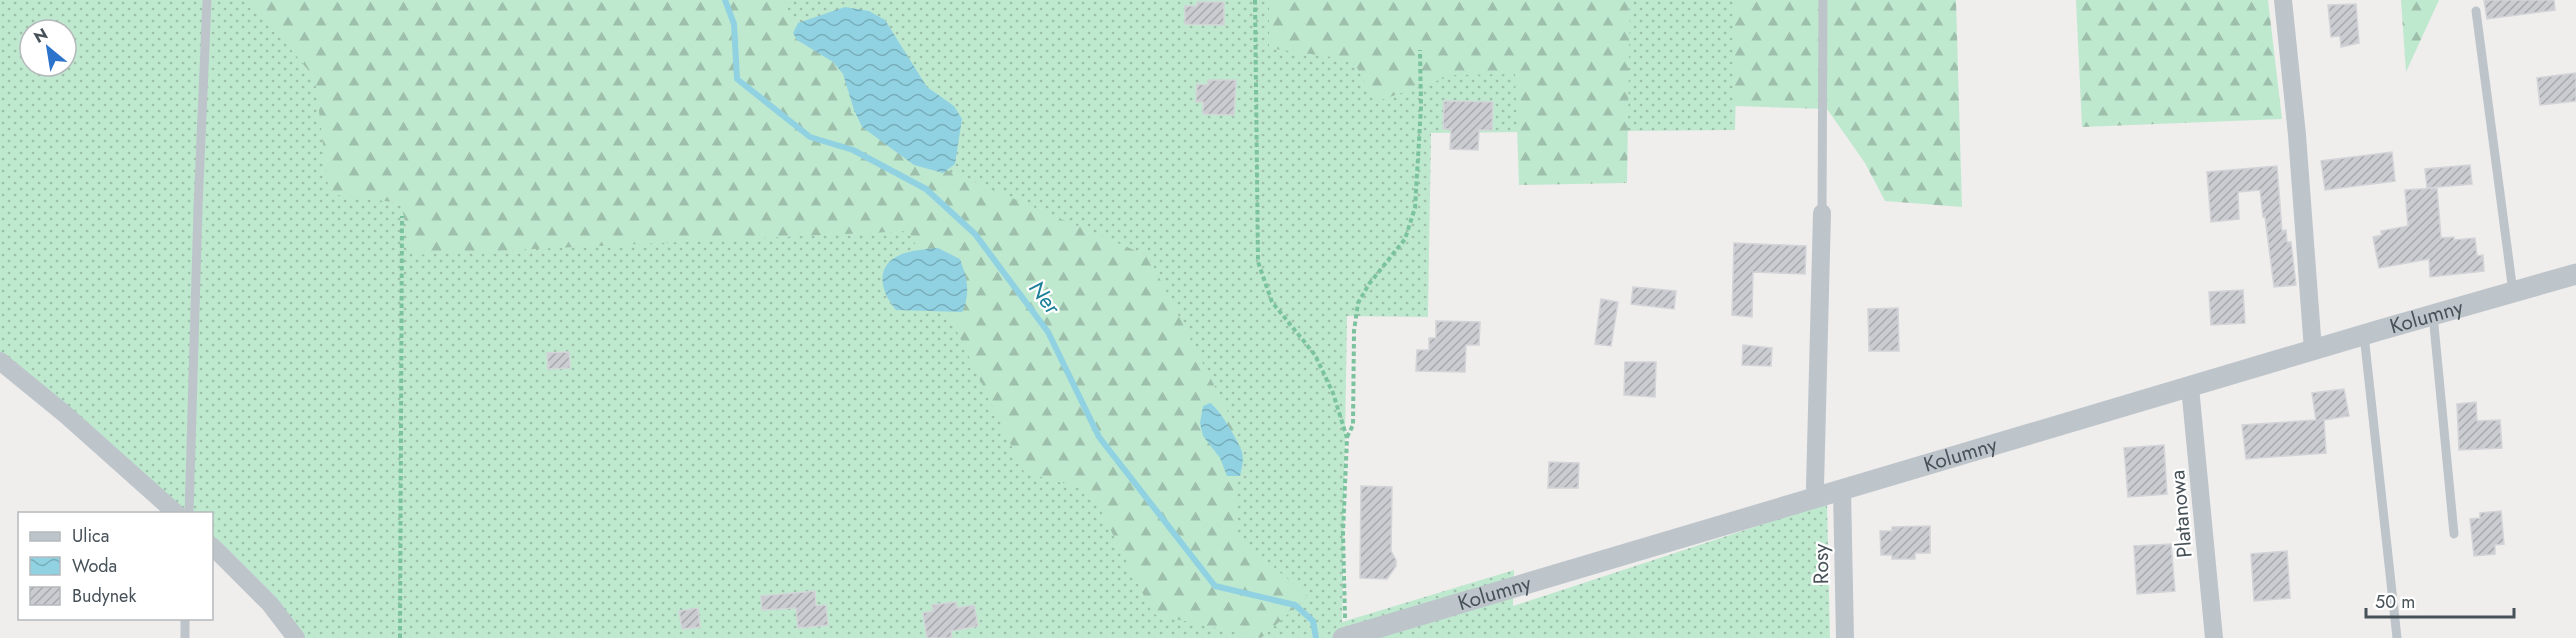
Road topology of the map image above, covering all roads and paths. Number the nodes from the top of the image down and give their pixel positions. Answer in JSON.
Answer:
{"nodes":[{"id":1,"x":207,"y":0,"type":"edge"},
{"id":2,"x":1255,"y":0,"type":"edge"},
{"id":3,"x":1823,"y":0,"type":"edge"},
{"id":4,"x":2283,"y":0,"type":"edge"},
{"id":5,"x":2476,"y":11,"type":"dead end"},
{"id":6,"x":1420,"y":50,"type":"dead end"},
{"id":7,"x":1822,"y":213,"type":"joint"},
{"id":8,"x":402,"y":216,"type":"dead end"},
{"id":9,"x":2576,"y":274,"type":"edge"},
{"id":10,"x":2513,"y":292,"type":"junction"},
{"id":11,"x":2433,"y":315,"type":"junction"},
{"id":12,"x":2364,"y":334,"type":"junction"},
{"id":13,"x":2313,"y":350,"type":"junction"},
{"id":14,"x":0,"y":361,"type":"edge"},
{"id":15,"x":2190,"y":387,"type":"junction"},
{"id":16,"x":1347,"y":438,"type":"junction"},
{"id":17,"x":1842,"y":490,"type":"junction"},
{"id":18,"x":1819,"y":498,"type":"junction"},
{"id":19,"x":176,"y":512,"type":"edge"},
{"id":20,"x":189,"y":512,"type":"edge"},
{"id":21,"x":2454,"y":534,"type":"dead end"},
{"id":22,"x":213,"y":547,"type":"edge"},
{"id":23,"x":185,"y":620,"type":"edge"},
{"id":24,"x":185,"y":638,"type":"edge"},
{"id":25,"x":296,"y":638,"type":"edge"},
{"id":26,"x":400,"y":638,"type":"edge"},
{"id":27,"x":1345,"y":638,"type":"edge"},
{"id":28,"x":1845,"y":638,"type":"edge"},
{"id":29,"x":2214,"y":638,"type":"edge"},
{"id":30,"x":2397,"y":638,"type":"edge"}],
"edges":[{"from":1,"to":20,"type":"lane"},
{"from":2,"to":16,"type":"path"},
{"from":3,"to":7,"type":"lane"},
{"from":4,"to":13,"type":"street"},
{"from":5,"to":10,"type":"lane"},
{"from":6,"to":16,"type":"path"},
{"from":7,"to":18,"type":"street"},
{"from":8,"to":26,"type":"path"},
{"from":9,"to":10,"type":"street","name":"Kolumny"},
{"from":10,"to":11,"type":"street","name":"Kolumny"},
{"from":11,"to":12,"type":"street","name":"Kolumny"},
{"from":11,"to":21,"type":"lane"},
{"from":12,"to":13,"type":"street","name":"Kolumny"},
{"from":12,"to":30,"type":"lane"},
{"from":13,"to":15,"type":"street","name":"Kolumny"},
{"from":14,"to":19,"type":"street"},
{"from":15,"to":17,"type":"street","name":"Kolumny"},
{"from":15,"to":29,"type":"street","name":"Platanowa"},
{"from":16,"to":27,"type":"path"},
{"from":17,"to":18,"type":"street","name":"Kolumny"},
{"from":17,"to":28,"type":"street","name":"Rosy"},
{"from":18,"to":27,"type":"street","name":"Kolumny"},
{"from":22,"to":25,"type":"street"},
{"from":23,"to":24,"type":"lane"}]}
